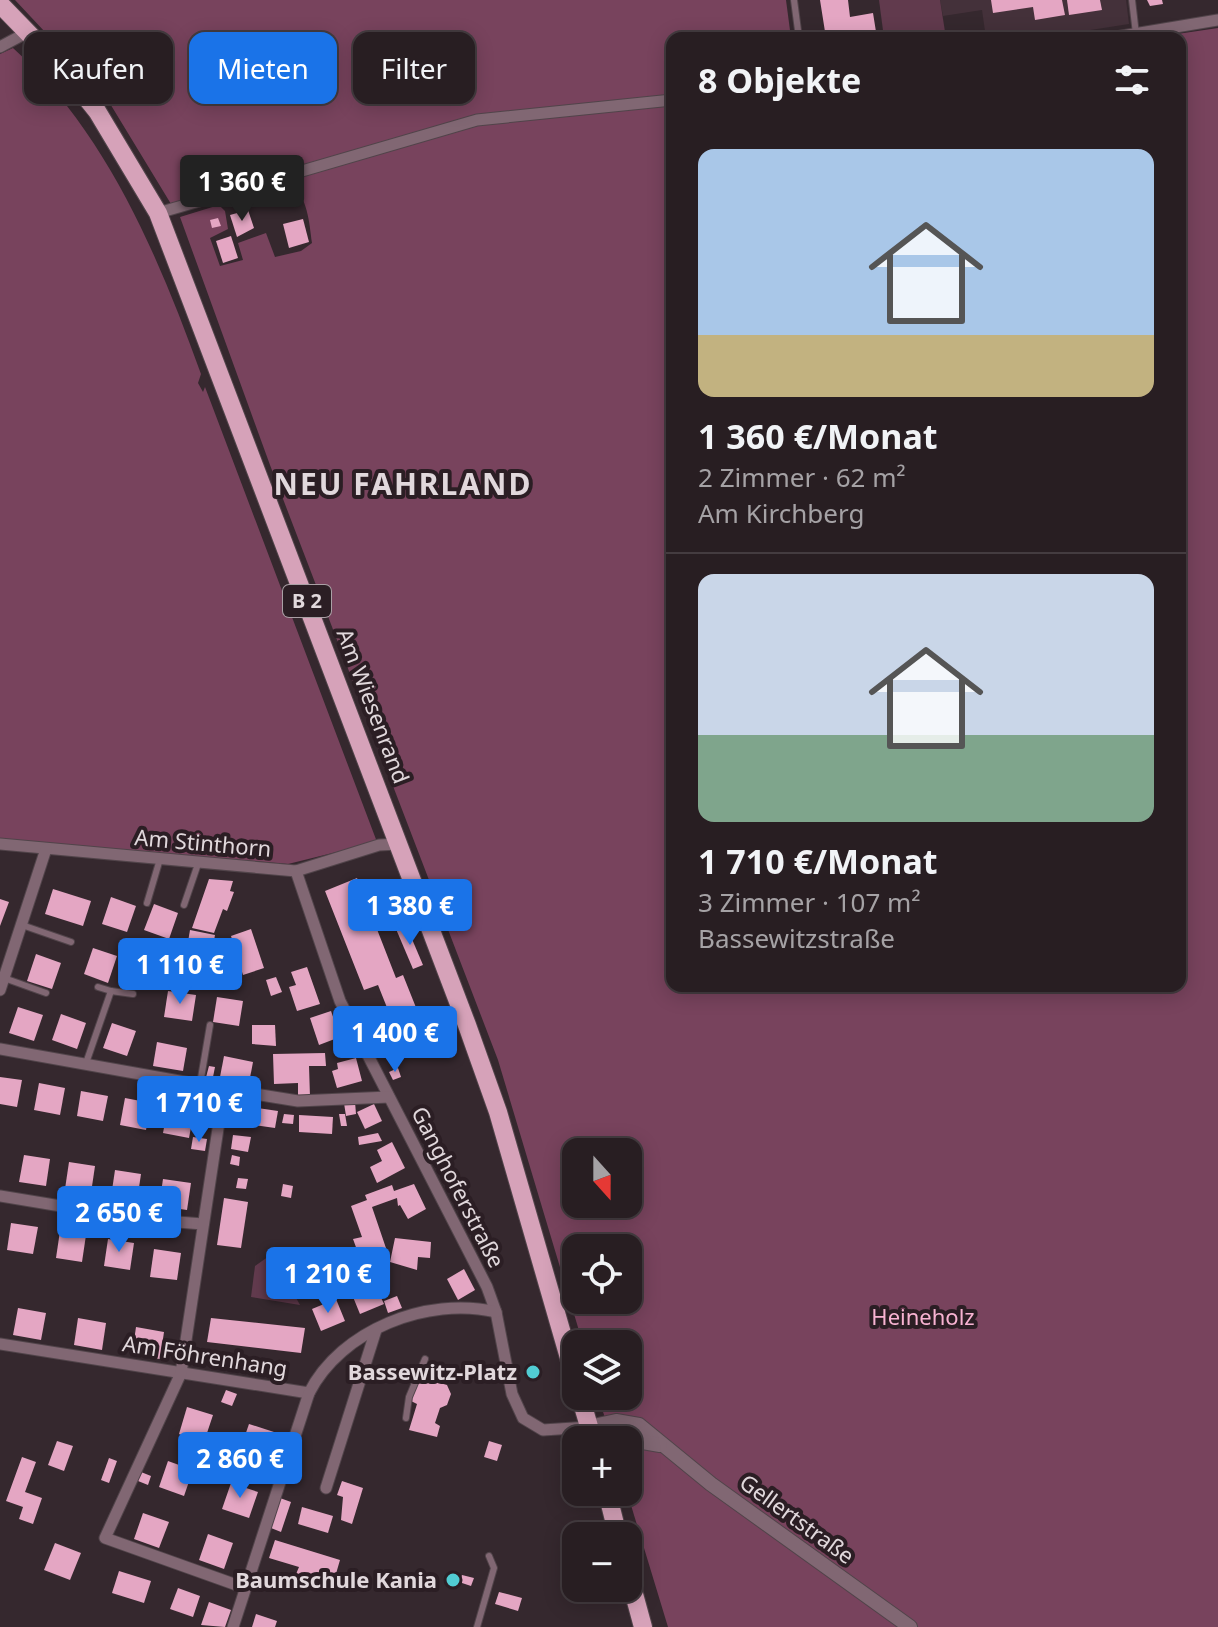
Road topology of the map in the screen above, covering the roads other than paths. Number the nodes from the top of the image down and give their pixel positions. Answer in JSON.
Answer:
{"nodes":[{"id":1,"x":794,"y":0,"type":"edge"},
{"id":2,"x":1132,"y":0,"type":"edge"},
{"id":3,"x":0,"y":4,"type":"edge"},
{"id":4,"x":1218,"y":20,"type":"edge"},
{"id":5,"x":25,"y":32,"type":"edge"},
{"id":6,"x":798,"y":32,"type":"edge"},
{"id":7,"x":1136,"y":32,"type":"edge"},
{"id":8,"x":1148,"y":32,"type":"edge"},
{"id":9,"x":24,"y":34,"type":"edge"},
{"id":10,"x":0,"y":47,"type":"edge"},
{"id":11,"x":666,"y":101,"type":"edge"},
{"id":12,"x":91,"y":104,"type":"edge"},
{"id":13,"x":158,"y":213,"type":"junction"},
{"id":14,"x":0,"y":844,"type":"edge"},
{"id":15,"x":399,"y":844,"type":"junction"},
{"id":16,"x":46,"y":849,"type":"junction"},
{"id":17,"x":160,"y":859,"type":"junction"},
{"id":18,"x":199,"y":861,"type":"junction"},
{"id":19,"x":296,"y":871,"type":"junction"},
{"id":20,"x":147,"y":903,"type":"dead end"},
{"id":21,"x":184,"y":905,"type":"dead end"},
{"id":22,"x":22,"y":925,"type":"junction"},
{"id":23,"x":71,"y":942,"type":"dead end"},
{"id":24,"x":2,"y":984,"type":"edge"},
{"id":25,"x":98,"y":987,"type":"dead end"},
{"id":26,"x":111,"y":991,"type":"junction"},
{"id":27,"x":46,"y":993,"type":"dead end"},
{"id":28,"x":133,"y":994,"type":"dead end"},
{"id":29,"x":210,"y":1025,"type":"dead end"},
{"id":30,"x":0,"y":1049,"type":"edge"},
{"id":31,"x":85,"y":1066,"type":"junction"},
{"id":32,"x":200,"y":1084,"type":"junction"},
{"id":33,"x":224,"y":1089,"type":"junction"},
{"id":34,"x":389,"y":1097,"type":"junction"},
{"id":35,"x":0,"y":1196,"type":"edge"},
{"id":36,"x":203,"y":1224,"type":"junction"},
{"id":37,"x":496,"y":1312,"type":"junction"},
{"id":38,"x":376,"y":1330,"type":"junction"},
{"id":39,"x":562,"y":1334,"type":"edge"},
{"id":40,"x":0,"y":1344,"type":"edge"},
{"id":41,"x":425,"y":1359,"type":"dead end"},
{"id":42,"x":181,"y":1373,"type":"junction"},
{"id":43,"x":309,"y":1393,"type":"junction"},
{"id":44,"x":406,"y":1418,"type":"dead end"},
{"id":45,"x":562,"y":1432,"type":"edge"},
{"id":46,"x":642,"y":1442,"type":"edge"},
{"id":47,"x":326,"y":1488,"type":"dead end"},
{"id":48,"x":489,"y":1556,"type":"dead end"},
{"id":49,"x":245,"y":1588,"type":"junction"},
{"id":50,"x":636,"y":1602,"type":"edge"},
{"id":51,"x":233,"y":1627,"type":"edge"},
{"id":52,"x":477,"y":1627,"type":"edge"},
{"id":53,"x":643,"y":1627,"type":"edge"},
{"id":54,"x":910,"y":1627,"type":"edge"}],
"edges":[{"from":1,"to":6,"type":"lane"},
{"from":2,"to":7,"type":"lane"},
{"from":3,"to":5,"type":"main road","name":"Am Wiesenrand","number":"B 2"},
{"from":4,"to":8,"type":"street"},
{"from":9,"to":10,"type":"street"},
{"from":11,"to":13,"type":"street"},
{"from":12,"to":13,"type":"main road","name":"Am Wiesenrand","number":"B 2"},
{"from":13,"to":15,"type":"main road","name":"Am Wiesenrand","number":"B 2"},
{"from":14,"to":16,"type":"street","name":"Am Stinthorn"},
{"from":15,"to":19,"type":"street","name":"Am Stinthorn"},
{"from":15,"to":39,"type":"main road","name":"Am Wiesenrand","number":"B 2"},
{"from":16,"to":17,"type":"street","name":"Am Stinthorn"},
{"from":16,"to":22,"type":"street"},
{"from":17,"to":18,"type":"street","name":"Am Stinthorn"},
{"from":17,"to":20,"type":"lane"},
{"from":18,"to":19,"type":"street","name":"Am Stinthorn"},
{"from":18,"to":21,"type":"lane"},
{"from":19,"to":34,"type":"street","name":"Ganghoferstraße"},
{"from":22,"to":23,"type":"lane"},
{"from":22,"to":24,"type":"street"},
{"from":24,"to":27,"type":"lane"},
{"from":25,"to":26,"type":"lane"},
{"from":26,"to":28,"type":"lane"},
{"from":26,"to":31,"type":"lane"},
{"from":29,"to":32,"type":"lane"},
{"from":30,"to":31,"type":"street"},
{"from":31,"to":32,"type":"street"},
{"from":32,"to":33,"type":"street"},
{"from":33,"to":34,"type":"street"},
{"from":33,"to":36,"type":"street"},
{"from":34,"to":37,"type":"street","name":"Ganghoferstraße"},
{"from":35,"to":36,"type":"street"},
{"from":36,"to":42,"type":"street"},
{"from":37,"to":38,"type":"street","name":"Am Föhrenhang"},
{"from":37,"to":45,"type":"street","name":"Ganghoferstraße"},
{"from":38,"to":43,"type":"street","name":"Am Föhrenhang"},
{"from":38,"to":47,"type":"street"},
{"from":40,"to":42,"type":"street","name":"Am Föhrenhang"},
{"from":41,"to":44,"type":"lane"},
{"from":42,"to":43,"type":"street","name":"Am Föhrenhang"},
{"from":42,"to":49,"type":"street"},
{"from":43,"to":49,"type":"street"},
{"from":46,"to":54,"type":"street","name":"Gellertstraße"},
{"from":48,"to":52,"type":"lane"},
{"from":49,"to":51,"type":"street"},
{"from":50,"to":53,"type":"main road"}]}
